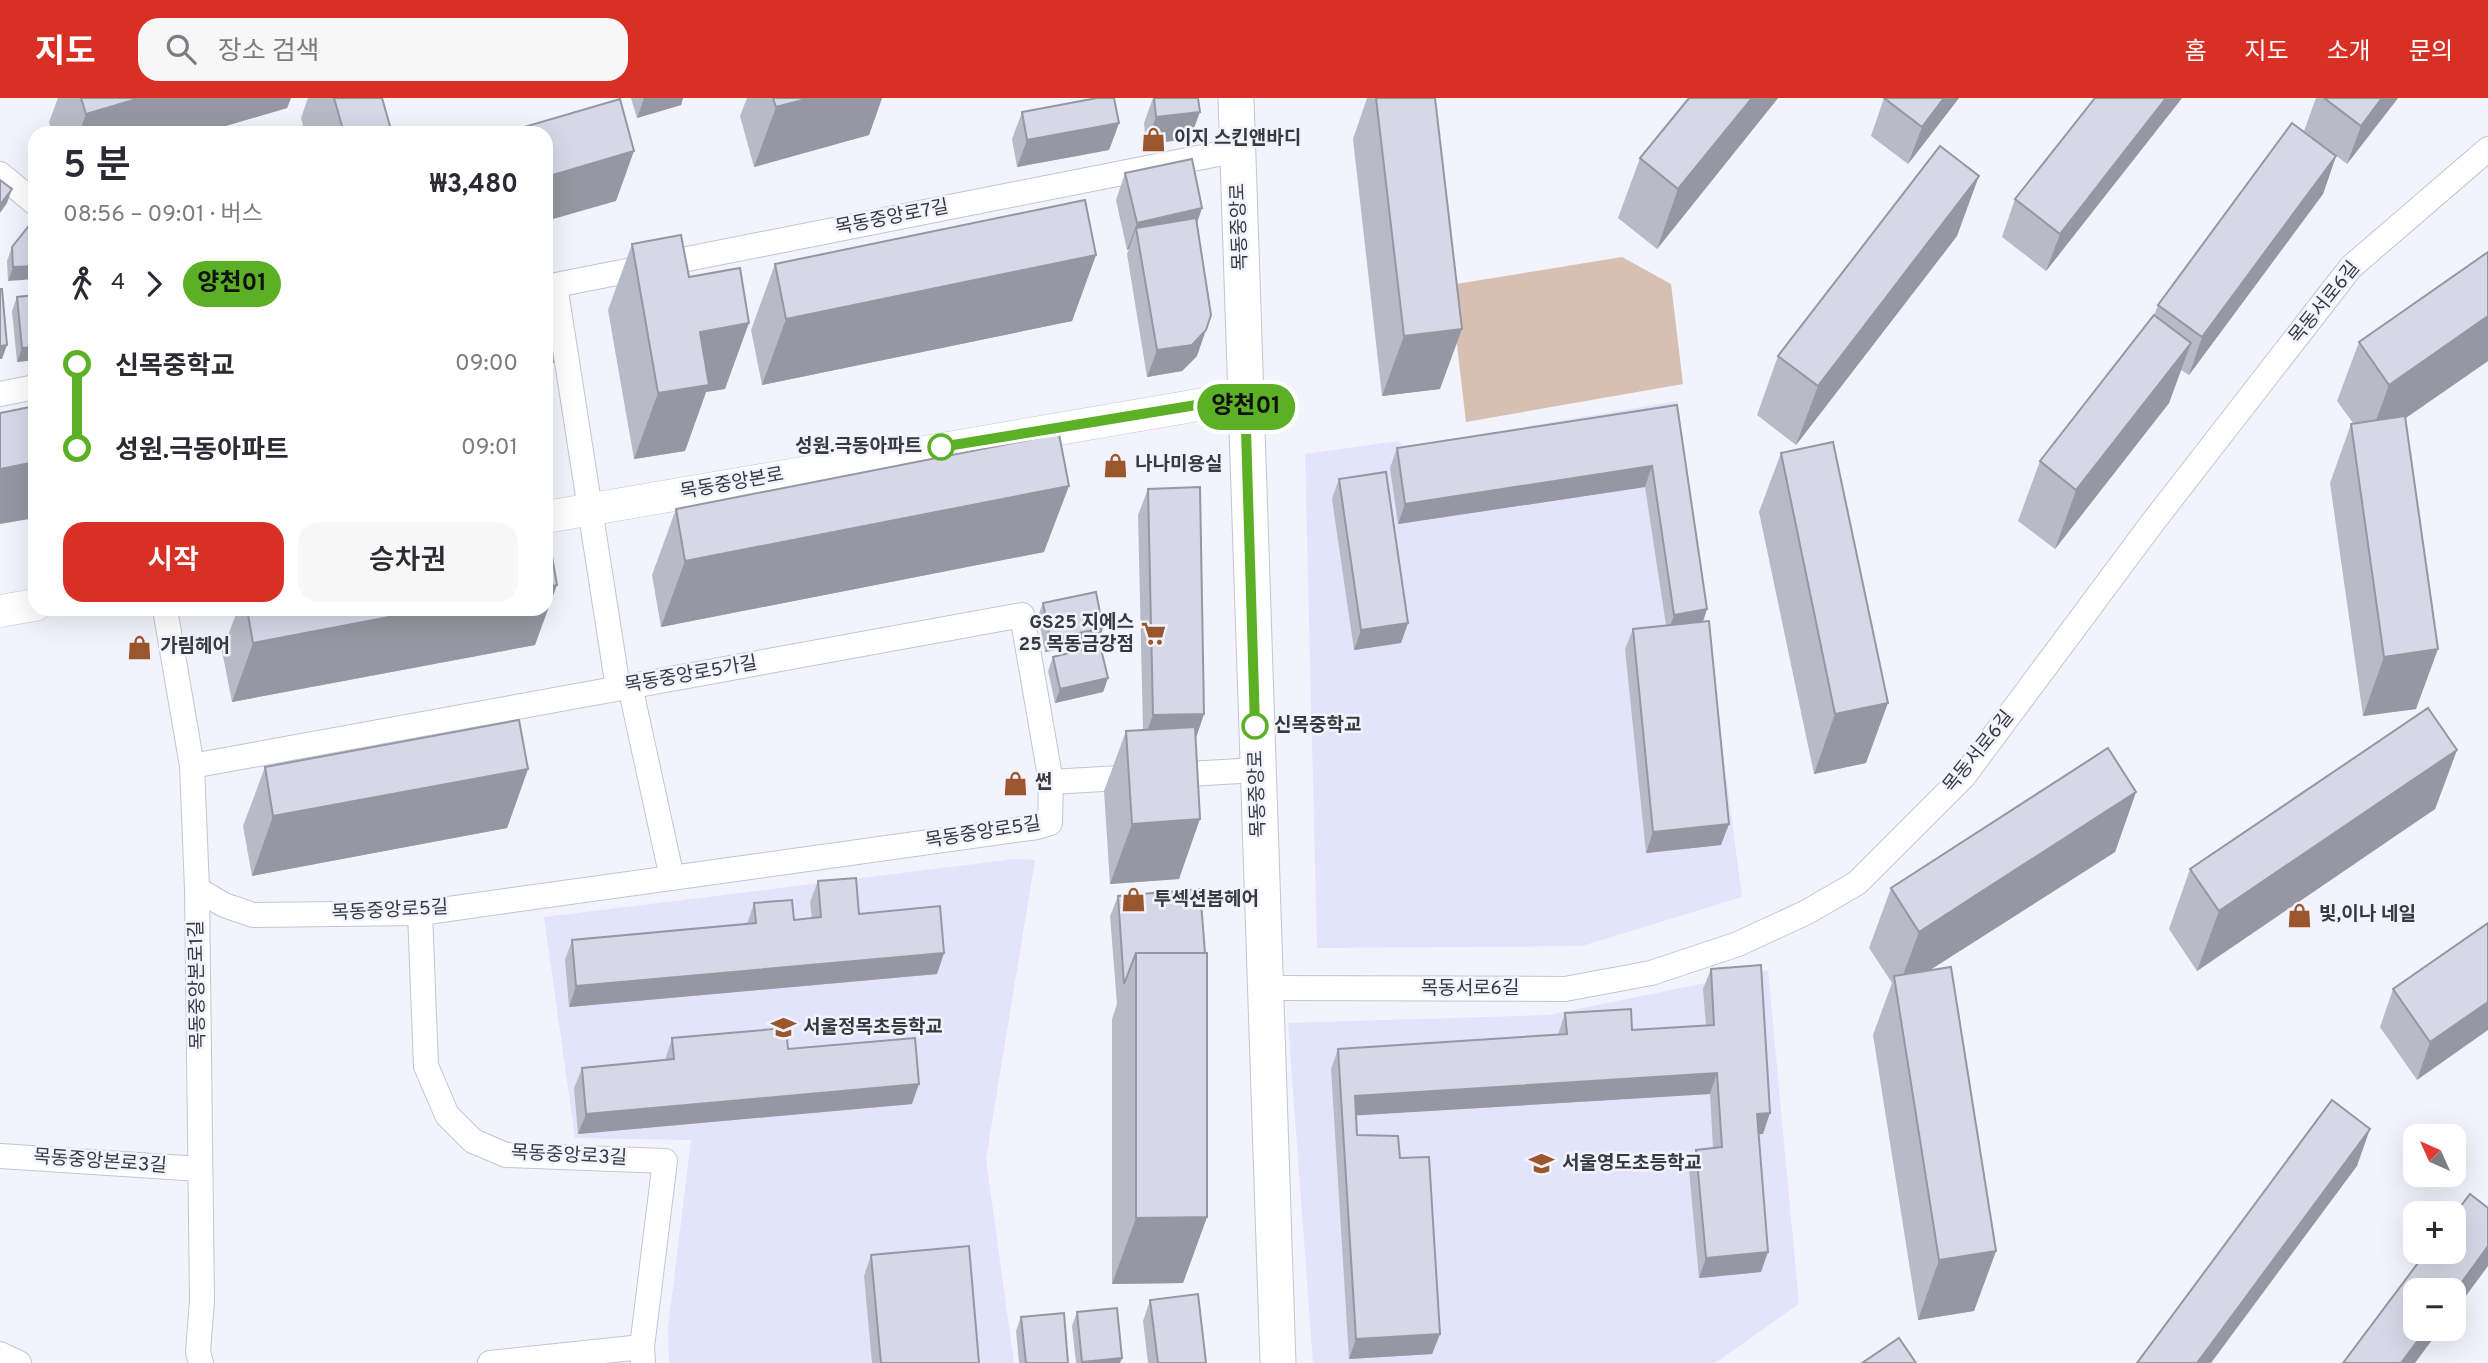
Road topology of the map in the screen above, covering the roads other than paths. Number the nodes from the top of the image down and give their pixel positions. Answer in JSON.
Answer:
{"nodes":[{"id":1,"x":1236,"y":98,"type":"edge"},
{"id":2,"x":2488,"y":149,"type":"edge"},
{"id":3,"x":1238,"y":150,"type":"junction"},
{"id":4,"x":0,"y":173,"type":"edge"},
{"id":5,"x":28,"y":197,"type":"edge"},
{"id":6,"x":553,"y":285,"type":"edge"},
{"id":7,"x":553,"y":302,"type":"edge"},
{"id":8,"x":28,"y":388,"type":"edge"},
{"id":9,"x":0,"y":394,"type":"edge"},
{"id":10,"x":1245,"y":397,"type":"junction"},
{"id":11,"x":591,"y":509,"type":"junction"},
{"id":12,"x":553,"y":516,"type":"edge"},
{"id":13,"x":28,"y":606,"type":"edge"},
{"id":14,"x":0,"y":611,"type":"edge"},
{"id":15,"x":166,"y":616,"type":"edge"},
{"id":16,"x":624,"y":687,"type":"junction"},
{"id":17,"x":192,"y":766,"type":"junction"},
{"id":18,"x":1257,"y":770,"type":"junction"},
{"id":19,"x":1051,"y":782,"type":"junction"},
{"id":20,"x":672,"y":878,"type":"junction"},
{"id":21,"x":197,"y":888,"type":"junction"},
{"id":22,"x":420,"y":913,"type":"junction"},
{"id":23,"x":1266,"y":988,"type":"junction"},
{"id":24,"x":0,"y":1156,"type":"edge"},
{"id":25,"x":200,"y":1169,"type":"junction"},
{"id":26,"x":0,"y":1354,"type":"edge"},
{"id":27,"x":642,"y":1355,"type":"edge"},
{"id":28,"x":19,"y":1363,"type":"edge"},
{"id":29,"x":201,"y":1363,"type":"edge"},
{"id":30,"x":490,"y":1363,"type":"edge"},
{"id":31,"x":1278,"y":1363,"type":"edge"}],
"edges":[{"from":1,"to":3,"type":"main road","name":"목동중앙로"},
{"from":2,"to":23,"type":"street","name":"목동서로6길"},
{"from":3,"to":6,"type":"street","name":"목동중앙로7길"},
{"from":3,"to":10,"type":"main road","name":"목동중앙로"},
{"from":4,"to":5,"type":"street"},
{"from":7,"to":11,"type":"street"},
{"from":8,"to":9,"type":"street"},
{"from":10,"to":11,"type":"street","name":"목동중앙본로"},
{"from":10,"to":18,"type":"main road","name":"목동중앙로"},
{"from":11,"to":12,"type":"street","name":"목동중앙본로"},
{"from":11,"to":16,"type":"street"},
{"from":13,"to":14,"type":"street"},
{"from":15,"to":17,"type":"street","name":"목동중앙본로1길"},
{"from":16,"to":17,"type":"street","name":"목동중앙로5가길"},
{"from":16,"to":19,"type":"street","name":"목동중앙로5가길"},
{"from":16,"to":20,"type":"street"},
{"from":17,"to":21,"type":"street","name":"목동중앙본로1길"},
{"from":18,"to":19,"type":"street"},
{"from":18,"to":23,"type":"main road","name":"목동중앙로"},
{"from":19,"to":20,"type":"street","name":"목동중앙로5길"},
{"from":20,"to":22,"type":"street","name":"목동중앙로5길"},
{"from":21,"to":22,"type":"street","name":"목동중앙로5길"},
{"from":21,"to":25,"type":"street","name":"목동중앙본로1길"},
{"from":22,"to":27,"type":"street","name":"목동중앙로3길"},
{"from":23,"to":31,"type":"main road","name":"목동중앙로"},
{"from":24,"to":25,"type":"street","name":"목동중앙본로3길"},
{"from":25,"to":29,"type":"street","name":"목동중앙본로1길"},
{"from":26,"to":28,"type":"street"},
{"from":27,"to":30,"type":"street"}]}
